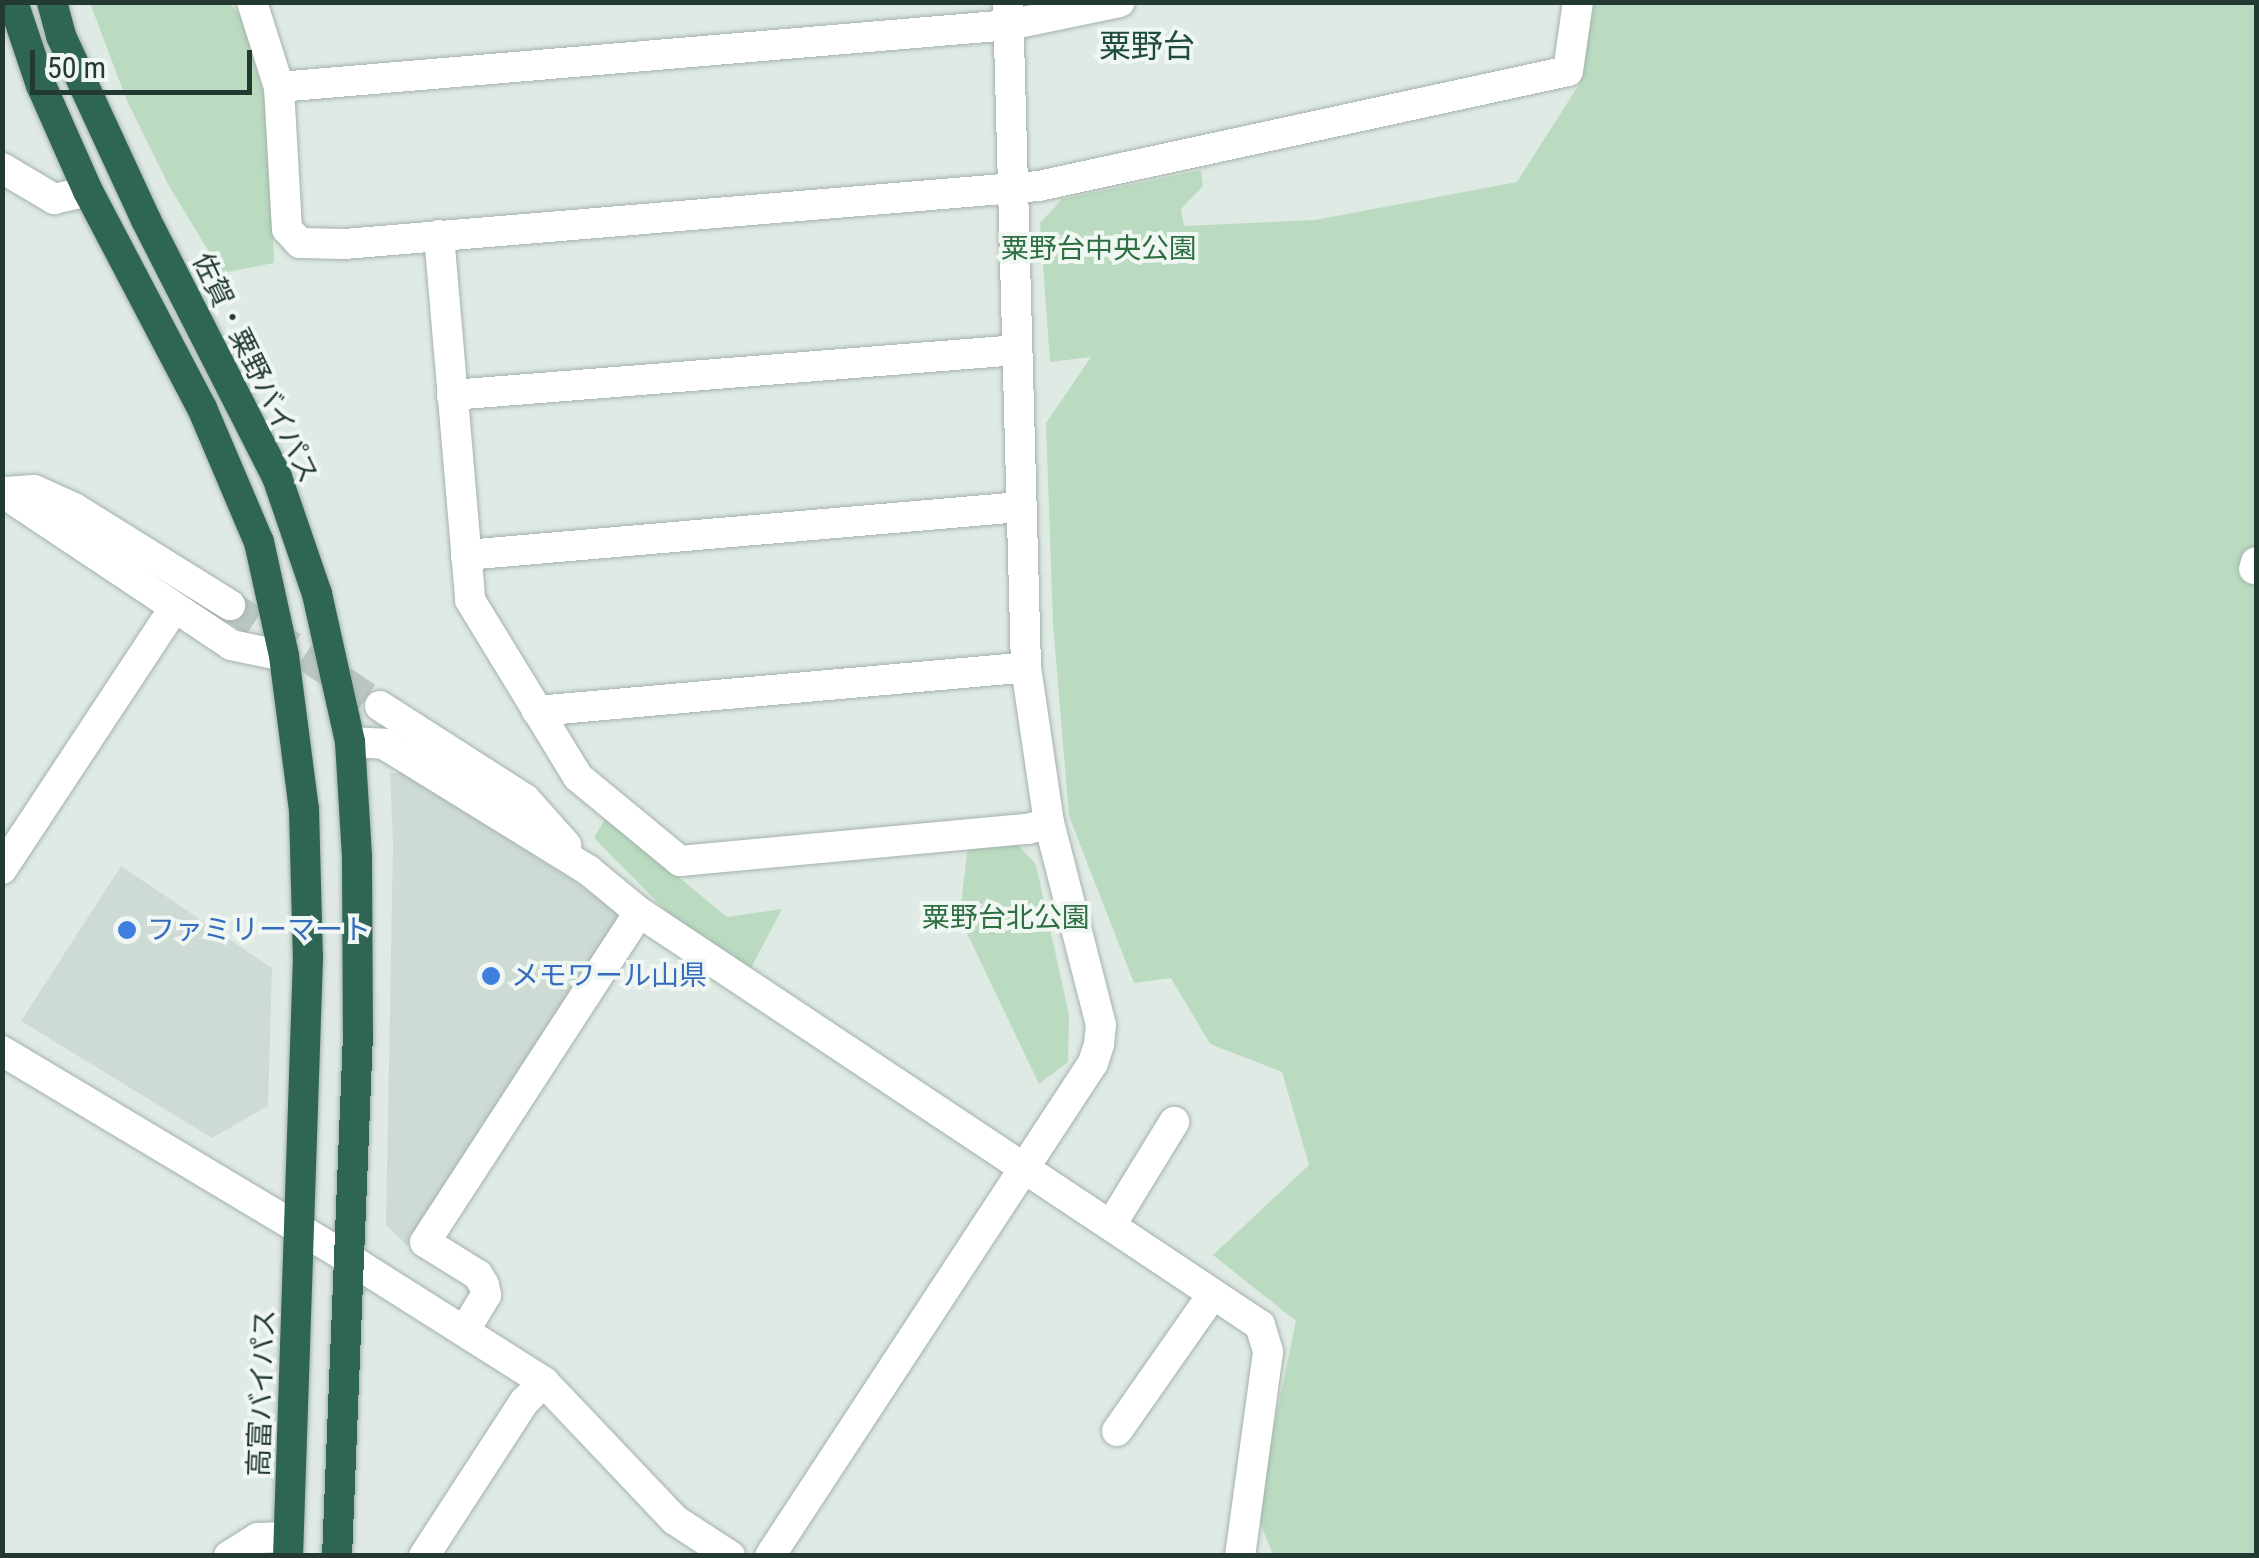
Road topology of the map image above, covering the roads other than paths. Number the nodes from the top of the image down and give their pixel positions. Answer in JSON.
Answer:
{"nodes":[{"id":1,"x":13,"y":2,"type":"edge"},
{"id":2,"x":52,"y":2,"type":"edge"},
{"id":3,"x":252,"y":2,"type":"edge"},
{"id":4,"x":1578,"y":2,"type":"edge"},
{"id":5,"x":1115,"y":3,"type":"edge"},
{"id":6,"x":1008,"y":14,"type":"edge"},
{"id":7,"x":279,"y":87,"type":"junction"},
{"id":8,"x":2,"y":168,"type":"edge"},
{"id":9,"x":1015,"y":188,"type":"junction"},
{"id":10,"x":88,"y":191,"type":"junction"},
{"id":11,"x":439,"y":235,"type":"junction"},
{"id":12,"x":1017,"y":350,"type":"junction"},
{"id":13,"x":452,"y":395,"type":"junction"},
{"id":14,"x":1020,"y":507,"type":"junction"},
{"id":15,"x":466,"y":555,"type":"junction"},
{"id":16,"x":230,"y":605,"type":"tunnel mouth"},
{"id":17,"x":174,"y":608,"type":"junction"},
{"id":18,"x":284,"y":656,"type":"junction"},
{"id":19,"x":1026,"y":667,"type":"junction"},
{"id":20,"x":380,"y":706,"type":"tunnel mouth"},
{"id":21,"x":538,"y":711,"type":"junction"},
{"id":22,"x":350,"y":742,"type":"junction"},
{"id":23,"x":1050,"y":823,"type":"junction"},
{"id":24,"x":2,"y":869,"type":"edge"},
{"id":25,"x":588,"y":870,"type":"junction"},
{"id":26,"x":639,"y":912,"type":"junction"},
{"id":27,"x":2,"y":1051,"type":"edge"},
{"id":28,"x":1174,"y":1122,"type":"dead end"},
{"id":29,"x":1025,"y":1166,"type":"junction"},
{"id":30,"x":1111,"y":1225,"type":"junction"},
{"id":31,"x":302,"y":1234,"type":"junction"},
{"id":32,"x":348,"y":1258,"type":"junction"},
{"id":33,"x":1213,"y":1294,"type":"junction"},
{"id":34,"x":465,"y":1330,"type":"junction"},
{"id":35,"x":544,"y":1382,"type":"junction"},
{"id":36,"x":1118,"y":1432,"type":"dead end"},
{"id":37,"x":288,"y":1546,"type":"edge"},
{"id":38,"x":228,"y":1556,"type":"edge"},
{"id":39,"x":338,"y":1556,"type":"edge"},
{"id":40,"x":424,"y":1556,"type":"edge"},
{"id":41,"x":730,"y":1556,"type":"edge"},
{"id":42,"x":770,"y":1556,"type":"edge"},
{"id":43,"x":1240,"y":1556,"type":"edge"}],
"edges":[{"from":1,"to":10,"type":"highway"},
{"from":2,"to":22,"type":"highway","name":"佐賀・粟野バイパス"},
{"from":3,"to":7,"type":"street"},
{"from":4,"to":9,"type":"street"},
{"from":5,"to":6,"type":"street"},
{"from":6,"to":7,"type":"street"},
{"from":6,"to":9,"type":"street"},
{"from":7,"to":11,"type":"street"},
{"from":8,"to":10,"type":"street"},
{"from":9,"to":11,"type":"street"},
{"from":9,"to":12,"type":"street"},
{"from":10,"to":18,"type":"highway"},
{"from":11,"to":13,"type":"street"},
{"from":12,"to":13,"type":"street"},
{"from":12,"to":14,"type":"street"},
{"from":13,"to":15,"type":"street"},
{"from":14,"to":15,"type":"street"},
{"from":14,"to":19,"type":"street"},
{"from":15,"to":21,"type":"street"},
{"from":16,"to":17,"type":"street"},
{"from":17,"to":18,"type":"street"},
{"from":17,"to":24,"type":"street"},
{"from":18,"to":31,"type":"highway"},
{"from":19,"to":21,"type":"street"},
{"from":19,"to":23,"type":"street"},
{"from":20,"to":25,"type":"street"},
{"from":21,"to":23,"type":"street"},
{"from":22,"to":25,"type":"street"},
{"from":22,"to":32,"type":"highway","name":"佐賀・粟野バイパス"},
{"from":23,"to":29,"type":"street"},
{"from":25,"to":26,"type":"street"},
{"from":26,"to":29,"type":"street"},
{"from":26,"to":34,"type":"street"},
{"from":27,"to":31,"type":"street"},
{"from":28,"to":30,"type":"street"},
{"from":29,"to":30,"type":"street"},
{"from":29,"to":42,"type":"street"},
{"from":30,"to":33,"type":"street"},
{"from":31,"to":32,"type":"street"},
{"from":31,"to":37,"type":"highway","name":"高富バイパス"},
{"from":32,"to":34,"type":"street"},
{"from":32,"to":39,"type":"highway"},
{"from":33,"to":36,"type":"street"},
{"from":33,"to":43,"type":"street"},
{"from":34,"to":35,"type":"street"},
{"from":35,"to":40,"type":"street"},
{"from":35,"to":41,"type":"street"},
{"from":37,"to":38,"type":"street"}]}
